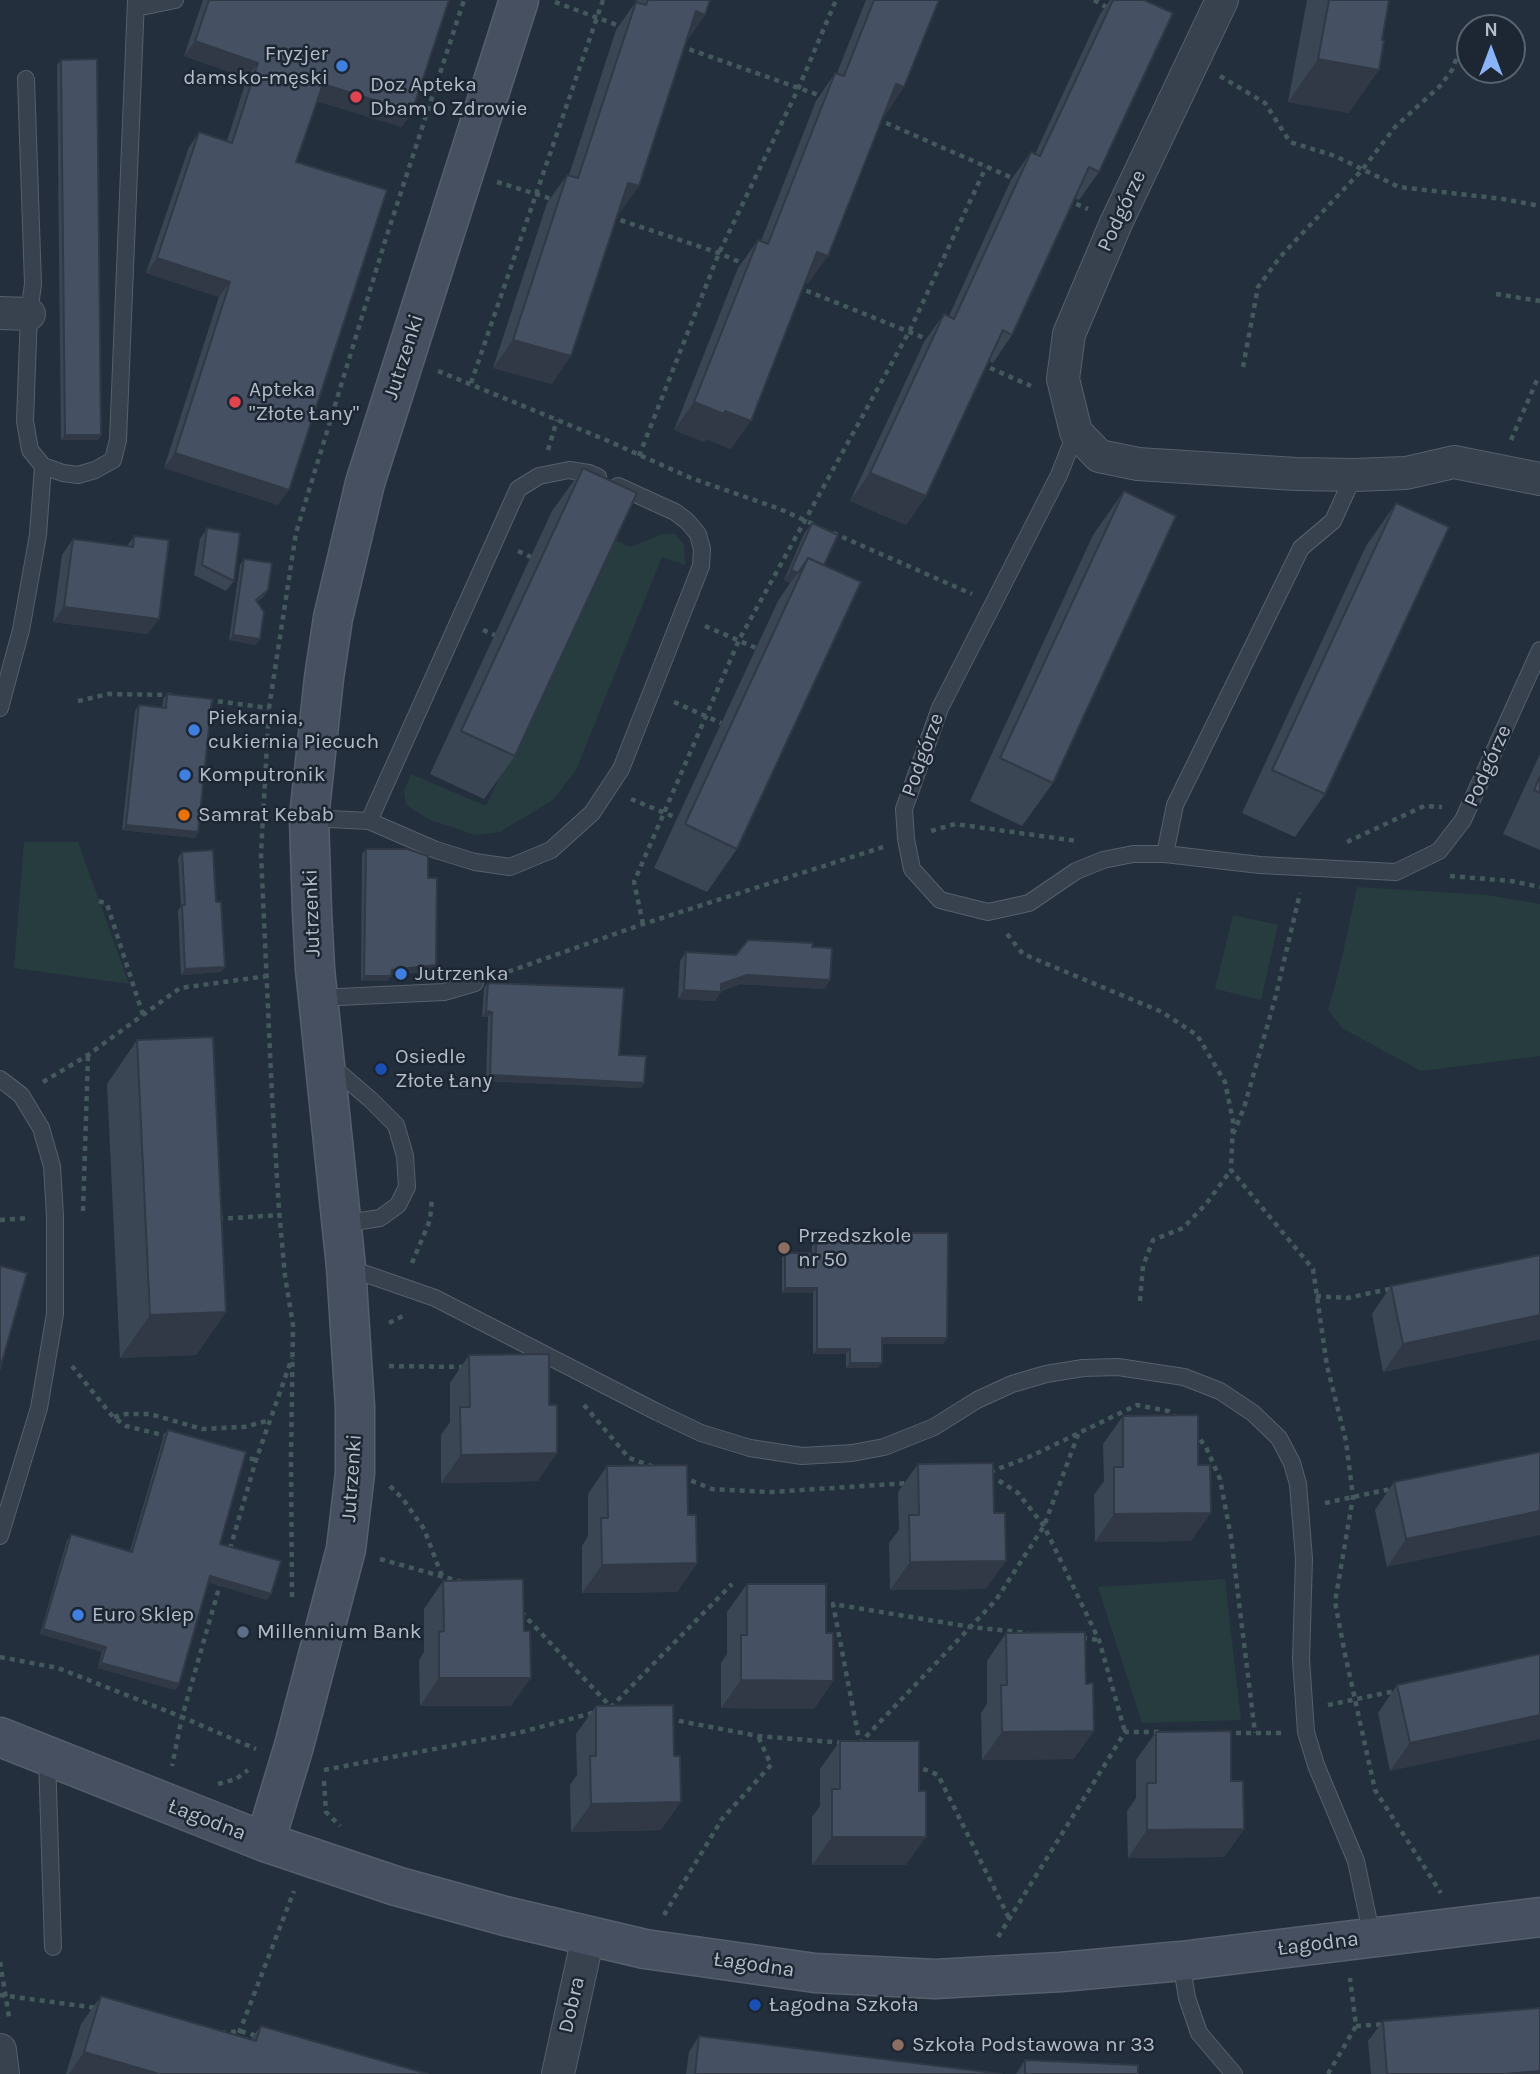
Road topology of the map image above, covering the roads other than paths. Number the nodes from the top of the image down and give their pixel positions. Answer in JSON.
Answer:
{"nodes":[{"id":1,"x":176,"y":0,"type":"edge"},
{"id":2,"x":1222,"y":0,"type":"edge"},
{"id":3,"x":537,"y":1,"type":"edge"},
{"id":4,"x":136,"y":4,"type":"edge"},
{"id":5,"x":26,"y":79,"type":"dead end"},
{"id":6,"x":14,"y":314,"type":"edge"},
{"id":7,"x":1076,"y":432,"type":"junction"},
{"id":8,"x":43,"y":466,"type":"junction"},
{"id":9,"x":1354,"y":475,"type":"junction"},
{"id":10,"x":1540,"y":480,"type":"edge"},
{"id":11,"x":1540,"y":650,"type":"edge"},
{"id":12,"x":0,"y":708,"type":"edge"},
{"id":13,"x":309,"y":818,"type":"junction"},
{"id":14,"x":369,"y":821,"type":"junction"},
{"id":15,"x":1166,"y":854,"type":"junction"},
{"id":16,"x":475,"y":983,"type":"road end"},
{"id":17,"x":318,"y":998,"type":"junction"},
{"id":18,"x":323,"y":1059,"type":"junction"},
{"id":19,"x":0,"y":1079,"type":"edge"},
{"id":20,"x":341,"y":1224,"type":"junction"},
{"id":21,"x":346,"y":1267,"type":"junction"},
{"id":22,"x":0,"y":1536,"type":"edge"},
{"id":23,"x":0,"y":1737,"type":"edge"},
{"id":24,"x":47,"y":1757,"type":"junction"},
{"id":25,"x":265,"y":1842,"type":"junction"},
{"id":26,"x":1540,"y":1917,"type":"edge"},
{"id":27,"x":588,"y":1937,"type":"junction"},
{"id":28,"x":1372,"y":1937,"type":"junction"},
{"id":29,"x":53,"y":1947,"type":"dead end"},
{"id":30,"x":1181,"y":1961,"type":"junction"},
{"id":31,"x":0,"y":2050,"type":"edge"},
{"id":32,"x":3,"y":2074,"type":"edge"},
{"id":33,"x":558,"y":2074,"type":"edge"},
{"id":34,"x":1234,"y":2074,"type":"edge"}],
"edges":[{"from":1,"to":4,"type":"lane"},
{"from":2,"to":7,"type":"street","name":"Podgórze"},
{"from":3,"to":13,"type":"street","name":"Jutrzenki"},
{"from":4,"to":8,"type":"lane"},
{"from":5,"to":6,"type":"lane"},
{"from":6,"to":8,"type":"lane"},
{"from":7,"to":9,"type":"street"},
{"from":7,"to":15,"type":"lane","name":"Podgórze"},
{"from":8,"to":12,"type":"lane"},
{"from":9,"to":10,"type":"street"},
{"from":9,"to":15,"type":"lane"},
{"from":11,"to":15,"type":"lane","name":"Podgórze"},
{"from":13,"to":14,"type":"lane"},
{"from":13,"to":17,"type":"street","name":"Jutrzenki"},
{"from":14,"to":14,"type":"lane"},
{"from":16,"to":17,"type":"lane"},
{"from":17,"to":18,"type":"street","name":"Jutrzenki"},
{"from":18,"to":20,"type":"street","name":"Jutrzenki"},
{"from":18,"to":20,"type":"lane"},
{"from":19,"to":22,"type":"lane"},
{"from":20,"to":21,"type":"street","name":"Jutrzenki"},
{"from":21,"to":25,"type":"street","name":"Jutrzenki"},
{"from":21,"to":28,"type":"lane"},
{"from":23,"to":24,"type":"street","name":"Łagodna"},
{"from":24,"to":25,"type":"street","name":"Łagodna"},
{"from":24,"to":29,"type":"lane"},
{"from":25,"to":27,"type":"street","name":"Łagodna"},
{"from":26,"to":28,"type":"street","name":"Łagodna"},
{"from":27,"to":30,"type":"street","name":"Łagodna"},
{"from":27,"to":33,"type":"street","name":"Dobra"},
{"from":28,"to":30,"type":"street","name":"Łagodna"},
{"from":30,"to":34,"type":"lane"},
{"from":31,"to":32,"type":"street"}]}
